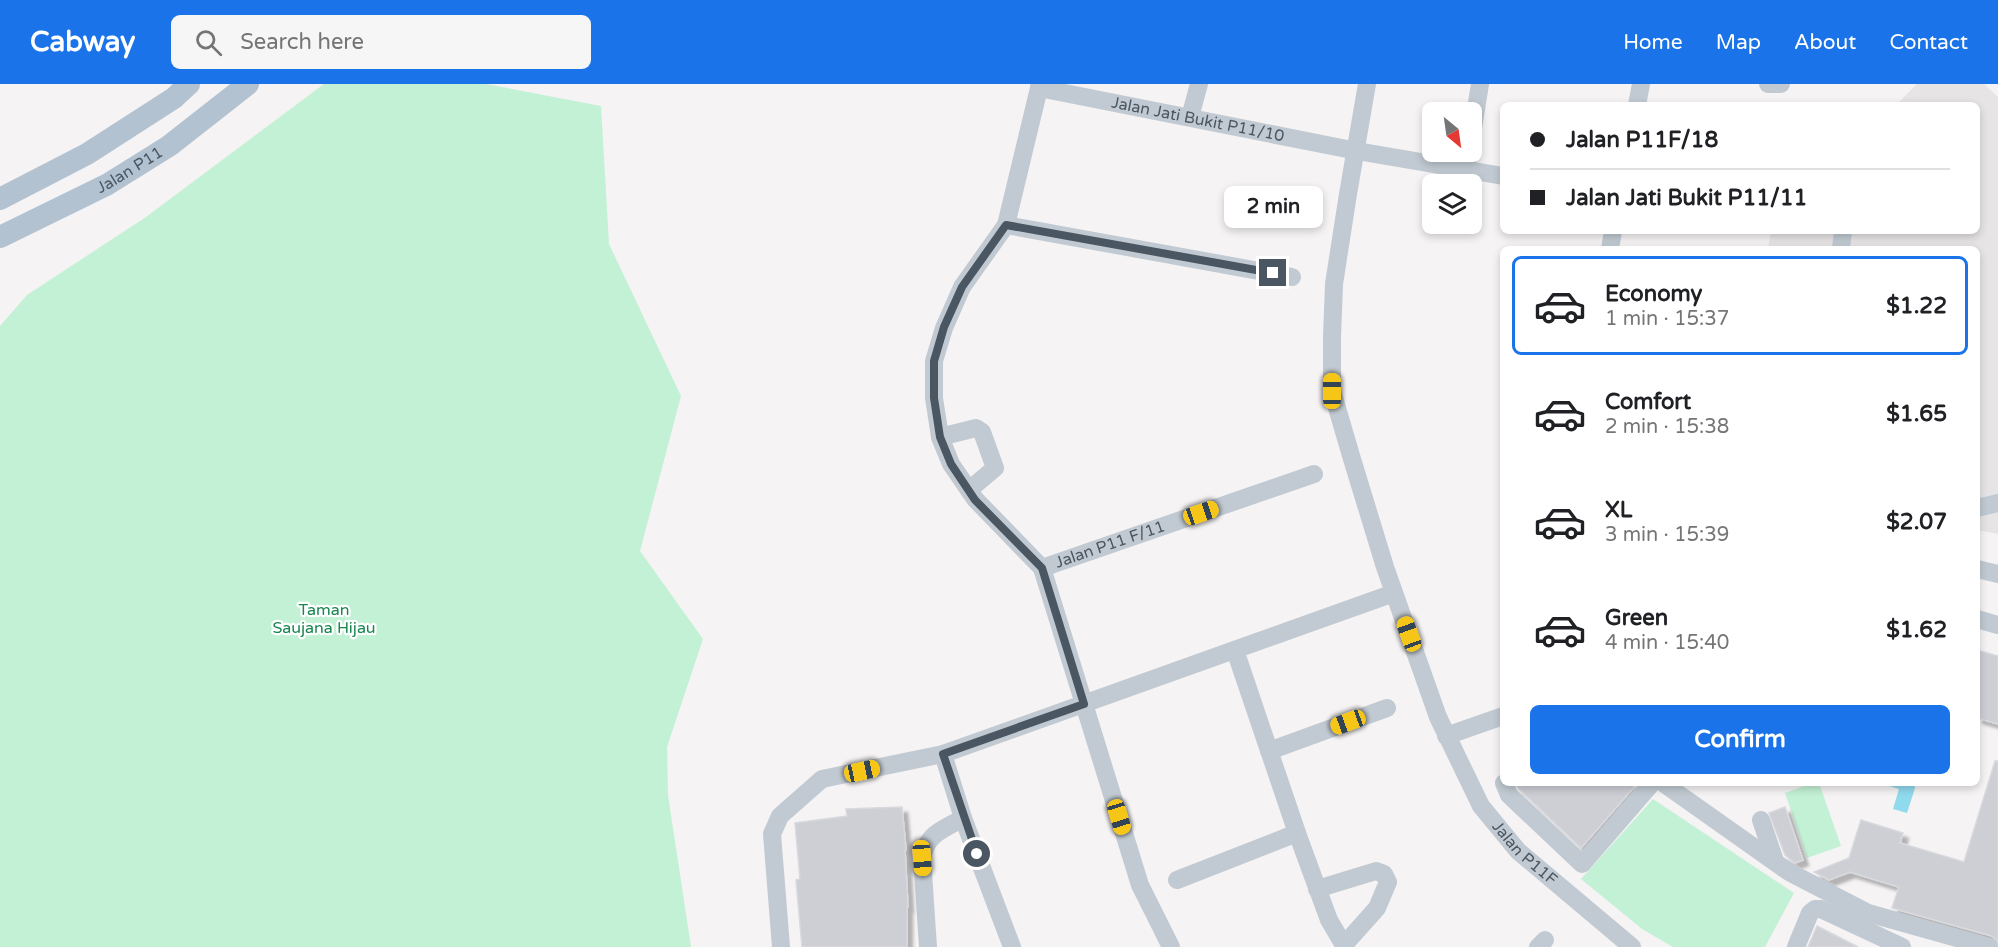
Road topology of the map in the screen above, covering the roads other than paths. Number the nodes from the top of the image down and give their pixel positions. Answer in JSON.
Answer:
{"nodes":[{"id":1,"x":189,"y":84,"type":"edge"},
{"id":2,"x":248,"y":84,"type":"edge"},
{"id":3,"x":1199,"y":84,"type":"edge"},
{"id":4,"x":1367,"y":84,"type":"edge"},
{"id":5,"x":1480,"y":84,"type":"edge"},
{"id":6,"x":1641,"y":84,"type":"edge"},
{"id":7,"x":1768,"y":84,"type":"edge"},
{"id":8,"x":1781,"y":84,"type":"edge"},
{"id":9,"x":1040,"y":86,"type":"edge"},
{"id":10,"x":1477,"y":102,"type":"edge"},
{"id":11,"x":1638,"y":102,"type":"edge"},
{"id":12,"x":1190,"y":117,"type":"junction"},
{"id":13,"x":1357,"y":151,"type":"junction"},
{"id":14,"x":1466,"y":162,"type":"edge"},
{"id":15,"x":1465,"y":170,"type":"junction"},
{"id":16,"x":1500,"y":176,"type":"edge"},
{"id":17,"x":0,"y":199,"type":"edge"},
{"id":18,"x":1006,"y":225,"type":"junction"},
{"id":19,"x":0,"y":237,"type":"edge"},
{"id":20,"x":1292,"y":277,"type":"dead end"},
{"id":21,"x":940,"y":437,"type":"junction"},
{"id":22,"x":1314,"y":474,"type":"dead end"},
{"id":23,"x":969,"y":490,"type":"junction"},
{"id":24,"x":1998,"y":503,"type":"edge"},
{"id":25,"x":1980,"y":507,"type":"edge"},
{"id":26,"x":1042,"y":568,"type":"junction"},
{"id":27,"x":1980,"y":570,"type":"edge"},
{"id":28,"x":1998,"y":574,"type":"edge"},
{"id":29,"x":1394,"y":593,"type":"junction"},
{"id":30,"x":1980,"y":620,"type":"edge"},
{"id":31,"x":1998,"y":625,"type":"edge"},
{"id":32,"x":1236,"y":650,"type":"junction"},
{"id":33,"x":1084,"y":704,"type":"junction"},
{"id":34,"x":1387,"y":708,"type":"dead end"},
{"id":35,"x":1500,"y":717,"type":"edge"},
{"id":36,"x":1446,"y":736,"type":"junction"},
{"id":37,"x":1269,"y":751,"type":"junction"},
{"id":38,"x":943,"y":754,"type":"junction"},
{"id":39,"x":1505,"y":786,"type":"edge"},
{"id":40,"x":1649,"y":786,"type":"edge"},
{"id":41,"x":1667,"y":786,"type":"edge"},
{"id":42,"x":963,"y":818,"type":"junction"},
{"id":43,"x":1761,"y":820,"type":"dead end"},
{"id":44,"x":1297,"y":833,"type":"junction"},
{"id":45,"x":1775,"y":861,"type":"junction"},
{"id":46,"x":1582,"y":864,"type":"junction"},
{"id":47,"x":1177,"y":880,"type":"dead end"},
{"id":48,"x":1561,"y":888,"type":"junction"},
{"id":49,"x":1317,"y":889,"type":"junction"},
{"id":50,"x":1345,"y":946,"type":"edge"},
{"id":51,"x":781,"y":947,"type":"edge"},
{"id":52,"x":927,"y":947,"type":"edge"},
{"id":53,"x":1012,"y":947,"type":"edge"},
{"id":54,"x":1171,"y":947,"type":"edge"},
{"id":55,"x":1632,"y":947,"type":"edge"},
{"id":56,"x":1796,"y":947,"type":"edge"},
{"id":57,"x":1902,"y":947,"type":"edge"},
{"id":58,"x":1989,"y":947,"type":"edge"}],
"edges":[{"from":1,"to":17,"type":"main road"},
{"from":2,"to":19,"type":"main road","name":"Jalan P11"},
{"from":3,"to":12,"type":"street"},
{"from":4,"to":13,"type":"street","name":"Jalan P11F"},
{"from":5,"to":10,"type":"street"},
{"from":6,"to":11,"type":"street"},
{"from":7,"to":8,"type":"street"},
{"from":9,"to":12,"type":"street","name":"Jalan Jati Bukit P11/10"},
{"from":9,"to":18,"type":"street"},
{"from":12,"to":13,"type":"street","name":"Jalan Jati Bukit P11/10"},
{"from":13,"to":15,"type":"street","name":"Jalan Jati Bukit P11/10"},
{"from":13,"to":29,"type":"street","name":"Jalan P11F"},
{"from":14,"to":15,"type":"street"},
{"from":15,"to":16,"type":"street","name":"Jalan Jati Bukit P11/10"},
{"from":18,"to":20,"type":"street"},
{"from":18,"to":21,"type":"street"},
{"from":21,"to":23,"type":"street"},
{"from":21,"to":23,"type":"street"},
{"from":22,"to":26,"type":"street","name":"Jalan P11 F/11"},
{"from":23,"to":26,"type":"street"},
{"from":24,"to":25,"type":"street"},
{"from":26,"to":33,"type":"street"},
{"from":27,"to":28,"type":"street"},
{"from":29,"to":32,"type":"street"},
{"from":29,"to":36,"type":"street","name":"Jalan P11F"},
{"from":30,"to":31,"type":"street"},
{"from":32,"to":33,"type":"street"},
{"from":32,"to":37,"type":"street"},
{"from":33,"to":38,"type":"street"},
{"from":33,"to":54,"type":"street"},
{"from":34,"to":37,"type":"street"},
{"from":35,"to":36,"type":"street"},
{"from":36,"to":48,"type":"street","name":"Jalan P11F"},
{"from":37,"to":44,"type":"street"},
{"from":38,"to":42,"type":"street"},
{"from":38,"to":51,"type":"street"},
{"from":39,"to":46,"type":"street"},
{"from":40,"to":46,"type":"street"},
{"from":41,"to":45,"type":"street"},
{"from":42,"to":52,"type":"street"},
{"from":42,"to":53,"type":"street"},
{"from":43,"to":45,"type":"street"},
{"from":44,"to":47,"type":"street"},
{"from":44,"to":49,"type":"street"},
{"from":45,"to":58,"type":"street"},
{"from":46,"to":48,"type":"street"},
{"from":48,"to":55,"type":"street","name":"Jalan P11F"},
{"from":49,"to":50,"type":"street"},
{"from":49,"to":50,"type":"street"},
{"from":56,"to":57,"type":"street"}]}
